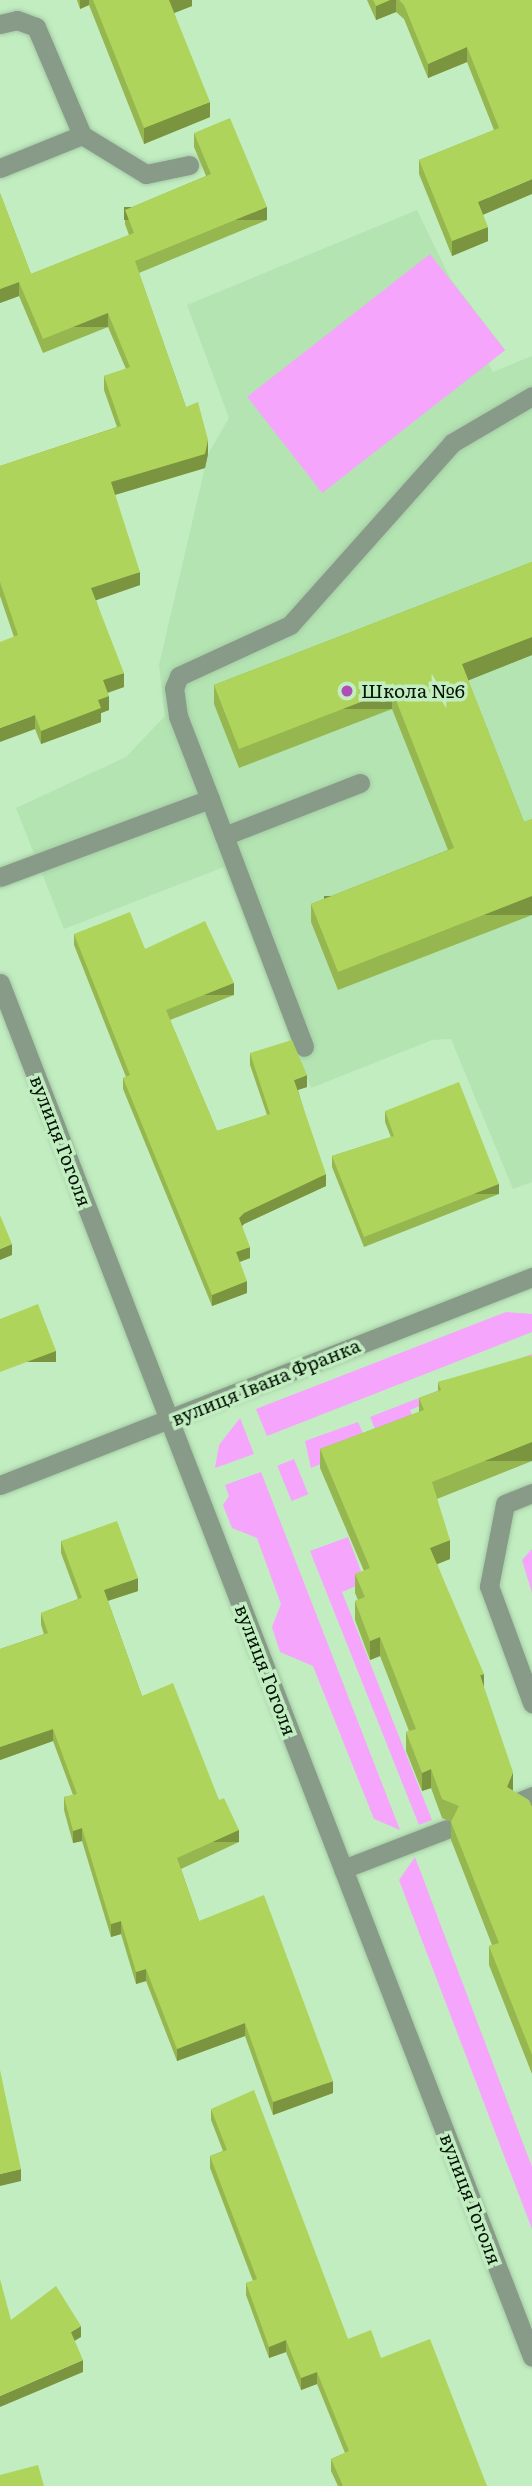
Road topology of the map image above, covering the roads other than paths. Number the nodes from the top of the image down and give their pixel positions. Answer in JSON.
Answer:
{"nodes":[{"id":1,"x":0,"y":24,"type":"edge"},
{"id":2,"x":82,"y":135,"type":"junction"},
{"id":3,"x":189,"y":165,"type":"dead end"},
{"id":4,"x":0,"y":168,"type":"edge"},
{"id":5,"x":532,"y":396,"type":"edge"},
{"id":6,"x":360,"y":783,"type":"dead end"},
{"id":7,"x":210,"y":799,"type":"junction"},
{"id":8,"x":224,"y":836,"type":"junction"},
{"id":9,"x":0,"y":877,"type":"edge"},
{"id":10,"x":0,"y":983,"type":"edge"},
{"id":11,"x":304,"y":1047,"type":"dead end"},
{"id":12,"x":532,"y":1277,"type":"edge"},
{"id":13,"x":169,"y":1420,"type":"junction"},
{"id":14,"x":0,"y":1486,"type":"edge"},
{"id":15,"x":532,"y":1493,"type":"edge"},
{"id":16,"x":532,"y":1703,"type":"edge"},
{"id":17,"x":447,"y":1829,"type":"dead end"},
{"id":18,"x":343,"y":1869,"type":"junction"},
{"id":19,"x":532,"y":2357,"type":"edge"}],
"edges":[{"from":1,"to":2,"type":"street"},
{"from":2,"to":3,"type":"street"},
{"from":2,"to":4,"type":"street"},
{"from":5,"to":7,"type":"street"},
{"from":6,"to":8,"type":"street"},
{"from":7,"to":8,"type":"street"},
{"from":7,"to":9,"type":"street"},
{"from":8,"to":11,"type":"street"},
{"from":10,"to":13,"type":"street","name":"вулиця Гоголя"},
{"from":12,"to":13,"type":"street","name":"вулиця Івана Франка"},
{"from":13,"to":14,"type":"street","name":"вулиця Івана Франка"},
{"from":13,"to":18,"type":"street","name":"вулиця Гоголя"},
{"from":15,"to":16,"type":"street"},
{"from":17,"to":18,"type":"street"},
{"from":18,"to":19,"type":"street","name":"вулиця Гоголя"}]}
